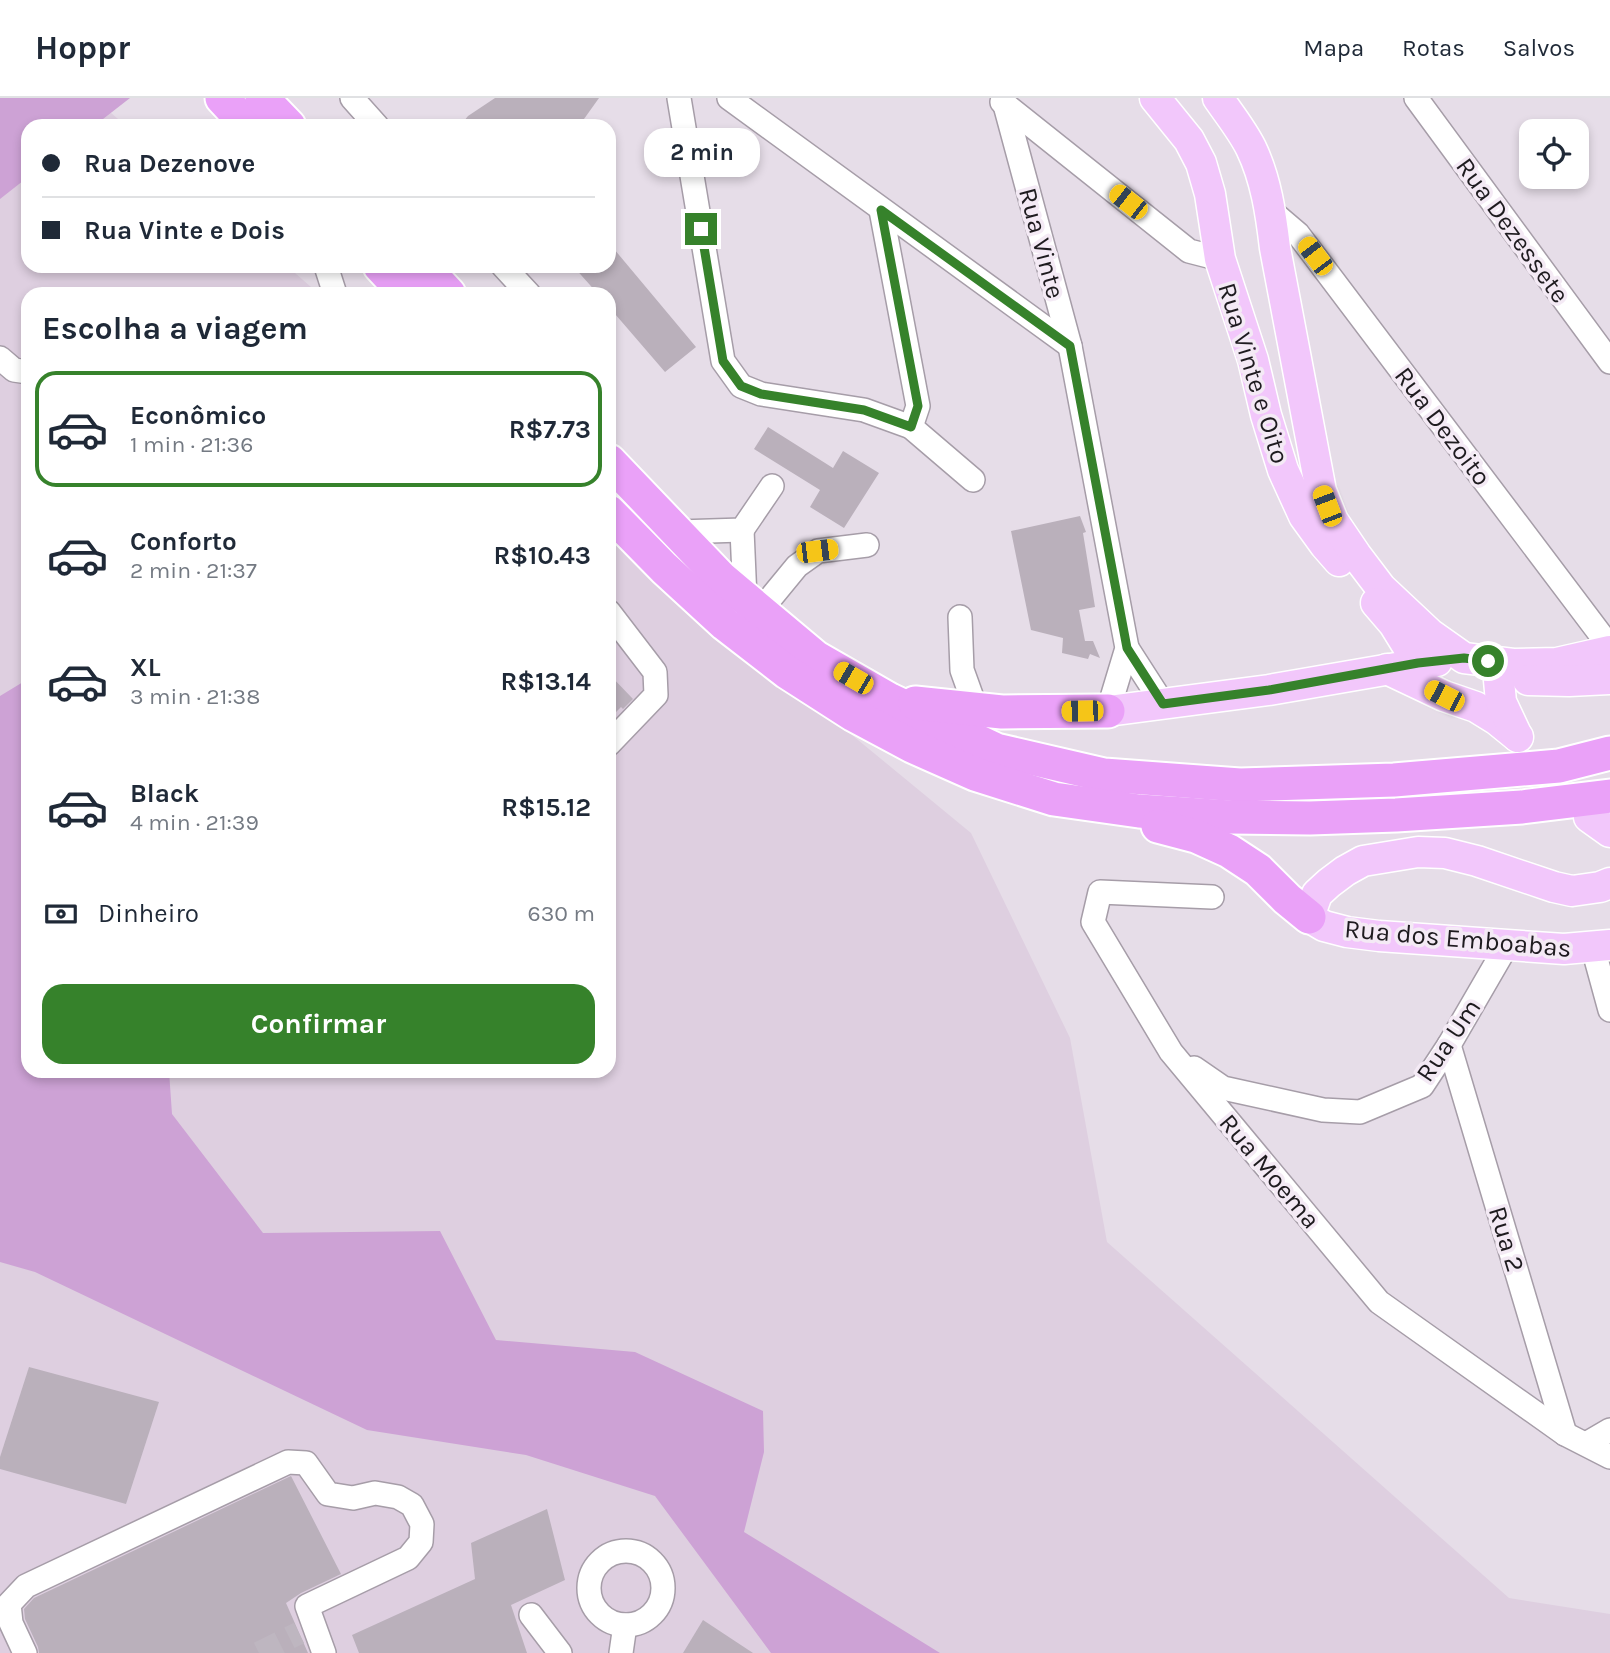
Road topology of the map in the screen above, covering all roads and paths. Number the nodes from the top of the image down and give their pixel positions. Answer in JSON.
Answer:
{"nodes":[{"id":1,"x":222,"y":98,"type":"edge"},
{"id":2,"x":262,"y":98,"type":"edge"},
{"id":3,"x":352,"y":98,"type":"edge"},
{"id":4,"x":680,"y":98,"type":"edge"},
{"id":5,"x":729,"y":98,"type":"edge"},
{"id":6,"x":1155,"y":98,"type":"edge"},
{"id":7,"x":1218,"y":98,"type":"edge"},
{"id":8,"x":1416,"y":98,"type":"edge"},
{"id":9,"x":1001,"y":101,"type":"edge"},
{"id":10,"x":242,"y":119,"type":"edge"},
{"id":11,"x":282,"y":119,"type":"edge"},
{"id":12,"x":371,"y":119,"type":"edge"},
{"id":13,"x":881,"y":210,"type":"junction"},
{"id":14,"x":1271,"y":211,"type":"junction"},
{"id":15,"x":1220,"y":259,"type":"junction"},
{"id":16,"x":386,"y":273,"type":"edge"},
{"id":17,"x":429,"y":273,"type":"edge"},
{"id":18,"x":509,"y":273,"type":"edge"},
{"id":19,"x":400,"y":287,"type":"edge"},
{"id":20,"x":442,"y":287,"type":"edge"},
{"id":21,"x":522,"y":287,"type":"edge"},
{"id":22,"x":1070,"y":346,"type":"junction"},
{"id":23,"x":0,"y":358,"type":"edge"},
{"id":24,"x":1610,"y":362,"type":"edge"},
{"id":25,"x":21,"y":371,"type":"edge"},
{"id":26,"x":911,"y":427,"type":"junction"},
{"id":27,"x":616,"y":468,"type":"edge"},
{"id":28,"x":973,"y":480,"type":"dead end"},
{"id":29,"x":772,"y":486,"type":"dead end"},
{"id":30,"x":616,"y":519,"type":"edge"},
{"id":31,"x":743,"y":530,"type":"junction"},
{"id":32,"x":677,"y":532,"type":"junction"},
{"id":33,"x":867,"y":545,"type":"dead end"},
{"id":34,"x":753,"y":605,"type":"junction"},
{"id":35,"x":960,"y":617,"type":"dead end"},
{"id":36,"x":616,"y":621,"type":"edge"},
{"id":37,"x":616,"y":643,"type":"edge"},
{"id":38,"x":633,"y":643,"type":"junction"},
{"id":39,"x":1127,"y":648,"type":"junction"},
{"id":40,"x":1610,"y":649,"type":"edge"},
{"id":41,"x":1464,"y":658,"type":"junction"},
{"id":42,"x":1418,"y":663,"type":"junction"},
{"id":43,"x":1387,"y":669,"type":"junction"},
{"id":44,"x":1610,"y":679,"type":"edge"},
{"id":45,"x":1499,"y":680,"type":"junction"},
{"id":46,"x":890,"y":700,"type":"junction"},
{"id":47,"x":1163,"y":704,"type":"junction"},
{"id":48,"x":976,"y":709,"type":"junction"},
{"id":49,"x":1108,"y":711,"type":"junction"},
{"id":50,"x":616,"y":737,"type":"edge"},
{"id":51,"x":1610,"y":752,"type":"edge"},
{"id":52,"x":1054,"y":799,"type":"junction"},
{"id":53,"x":1603,"y":815,"type":"edge"},
{"id":54,"x":1610,"y":883,"type":"edge"},
{"id":55,"x":1212,"y":897,"type":"dead end"},
{"id":56,"x":1309,"y":917,"type":"junction"},
{"id":57,"x":1507,"y":945,"type":"junction"},
{"id":58,"x":1602,"y":947,"type":"edge"},
{"id":59,"x":1610,"y":1010,"type":"edge"},
{"id":60,"x":1449,"y":1045,"type":"junction"},
{"id":61,"x":1171,"y":1052,"type":"junction"},
{"id":62,"x":1610,"y":1430,"type":"edge"},
{"id":63,"x":1565,"y":1434,"type":"junction"},
{"id":64,"x":1586,"y":1444,"type":"junction"},
{"id":65,"x":1610,"y":1457,"type":"edge"},
{"id":66,"x":531,"y":1615,"type":"dead end"},
{"id":67,"x":625,"y":1625,"type":"dead end"},
{"id":68,"x":25,"y":1653,"type":"edge"},
{"id":69,"x":324,"y":1653,"type":"edge"},
{"id":70,"x":560,"y":1653,"type":"edge"},
{"id":71,"x":621,"y":1653,"type":"edge"}],
"edges":[{"from":1,"to":10,"type":"highway"},
{"from":2,"to":11,"type":"highway"},
{"from":3,"to":12,"type":"street"},
{"from":4,"to":26,"type":"street"},
{"from":5,"to":13,"type":"street"},
{"from":6,"to":15,"type":"main road","name":"Rua Vinte e Oito"},
{"from":7,"to":14,"type":"main road","name":"Rua Vinte e Oito"},
{"from":8,"to":24,"type":"street","name":"Rua Dezessete"},
{"from":9,"to":15,"type":"street"},
{"from":9,"to":22,"type":"street","name":"Rua Vinte"},
{"from":13,"to":22,"type":"street"},
{"from":13,"to":26,"type":"street"},
{"from":14,"to":40,"type":"street","name":"Rua Dezoito"},
{"from":14,"to":41,"type":"main road","name":"Rua Vinte e Oito"},
{"from":15,"to":42,"type":"main road","name":"Rua Vinte e Oito"},
{"from":16,"to":19,"type":"highway"},
{"from":17,"to":20,"type":"highway"},
{"from":18,"to":21,"type":"street"},
{"from":22,"to":39,"type":"street","name":"Rua Vinte"},
{"from":23,"to":25,"type":"street"},
{"from":26,"to":28,"type":"street"},
{"from":27,"to":32,"type":"highway"},
{"from":29,"to":31,"type":"street"},
{"from":30,"to":52,"type":"highway"},
{"from":31,"to":32,"type":"street"},
{"from":31,"to":34,"type":"street"},
{"from":32,"to":34,"type":"highway"},
{"from":33,"to":34,"type":"street"},
{"from":34,"to":46,"type":"highway"},
{"from":35,"to":48,"type":"street"},
{"from":36,"to":38,"type":"street"},
{"from":37,"to":38,"type":"street"},
{"from":38,"to":50,"type":"street"},
{"from":39,"to":47,"type":"street"},
{"from":39,"to":49,"type":"street","name":"Rua Vinte"},
{"from":40,"to":41,"type":"main road"},
{"from":41,"to":42,"type":"main road"},
{"from":42,"to":43,"type":"main road"},
{"from":42,"to":45,"type":"main road"},
{"from":43,"to":45,"type":"main road"},
{"from":43,"to":47,"type":"main road"},
{"from":44,"to":45,"type":"main road"},
{"from":46,"to":48,"type":"highway"},
{"from":46,"to":51,"type":"highway"},
{"from":47,"to":49,"type":"main road"},
{"from":48,"to":49,"type":"highway"},
{"from":52,"to":53,"type":"highway"},
{"from":52,"to":56,"type":"highway"},
{"from":54,"to":56,"type":"main road","name":"Rua dos Emboabas"},
{"from":55,"to":61,"type":"street","name":"Rua Moema"},
{"from":56,"to":57,"type":"main road","name":"Rua dos Emboabas"},
{"from":57,"to":58,"type":"main road","name":"Rua dos Emboabas"},
{"from":57,"to":60,"type":"street","name":"Rua Um"},
{"from":58,"to":59,"type":"street"},
{"from":60,"to":61,"type":"street","name":"Rua Um"},
{"from":60,"to":63,"type":"street","name":"Rua 2"},
{"from":61,"to":63,"type":"street","name":"Rua Moema"},
{"from":62,"to":64,"type":"street"},
{"from":63,"to":64,"type":"street","name":"Rua Moema"},
{"from":64,"to":65,"type":"street","name":"Rua Moema"},
{"from":66,"to":70,"type":"street"},
{"from":67,"to":71,"type":"street"},
{"from":68,"to":69,"type":"street"}]}
